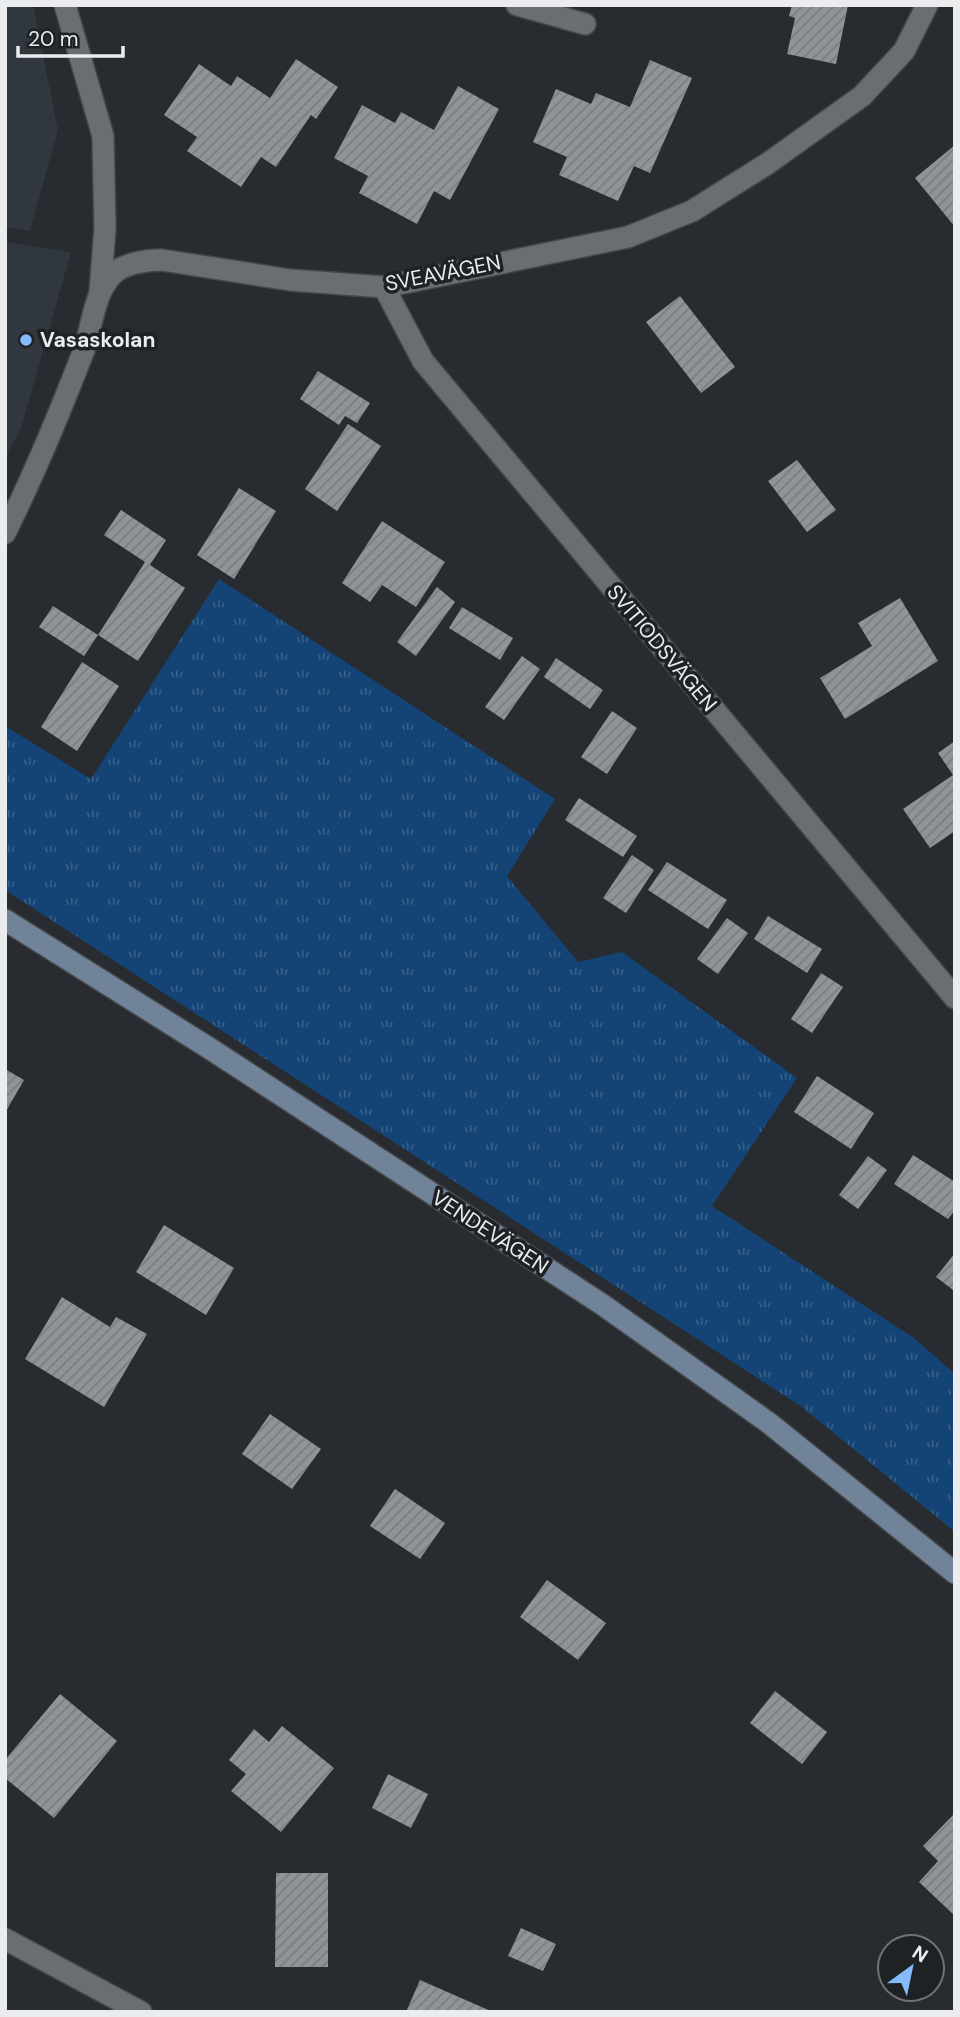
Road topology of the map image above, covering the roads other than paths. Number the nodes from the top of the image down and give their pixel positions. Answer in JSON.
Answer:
{"nodes":[{"id":1,"x":65,"y":5,"type":"edge"},
{"id":2,"x":517,"y":5,"type":"edge"},
{"id":3,"x":928,"y":5,"type":"edge"},
{"id":4,"x":585,"y":24,"type":"dead end"},
{"id":5,"x":384,"y":286,"type":"junction"},
{"id":6,"x":99,"y":298,"type":"junction"},
{"id":7,"x":5,"y":533,"type":"edge"},
{"id":8,"x":5,"y":920,"type":"edge"},
{"id":9,"x":955,"y":999,"type":"edge"},
{"id":10,"x":955,"y":1573,"type":"edge"},
{"id":11,"x":5,"y":1939,"type":"edge"},
{"id":12,"x":141,"y":2012,"type":"edge"}],
"edges":[{"from":1,"to":6,"type":"street"},
{"from":2,"to":4,"type":"street"},
{"from":3,"to":5,"type":"street","name":"SVEAVÄGEN"},
{"from":5,"to":6,"type":"street","name":"SVEAVÄGEN"},
{"from":5,"to":9,"type":"street","name":"SVITIODSVÄGEN"},
{"from":6,"to":7,"type":"street","name":"SVEAVÄGEN"},
{"from":8,"to":10,"type":"street","name":"VENDEVÄGEN"},
{"from":11,"to":12,"type":"street"}]}
